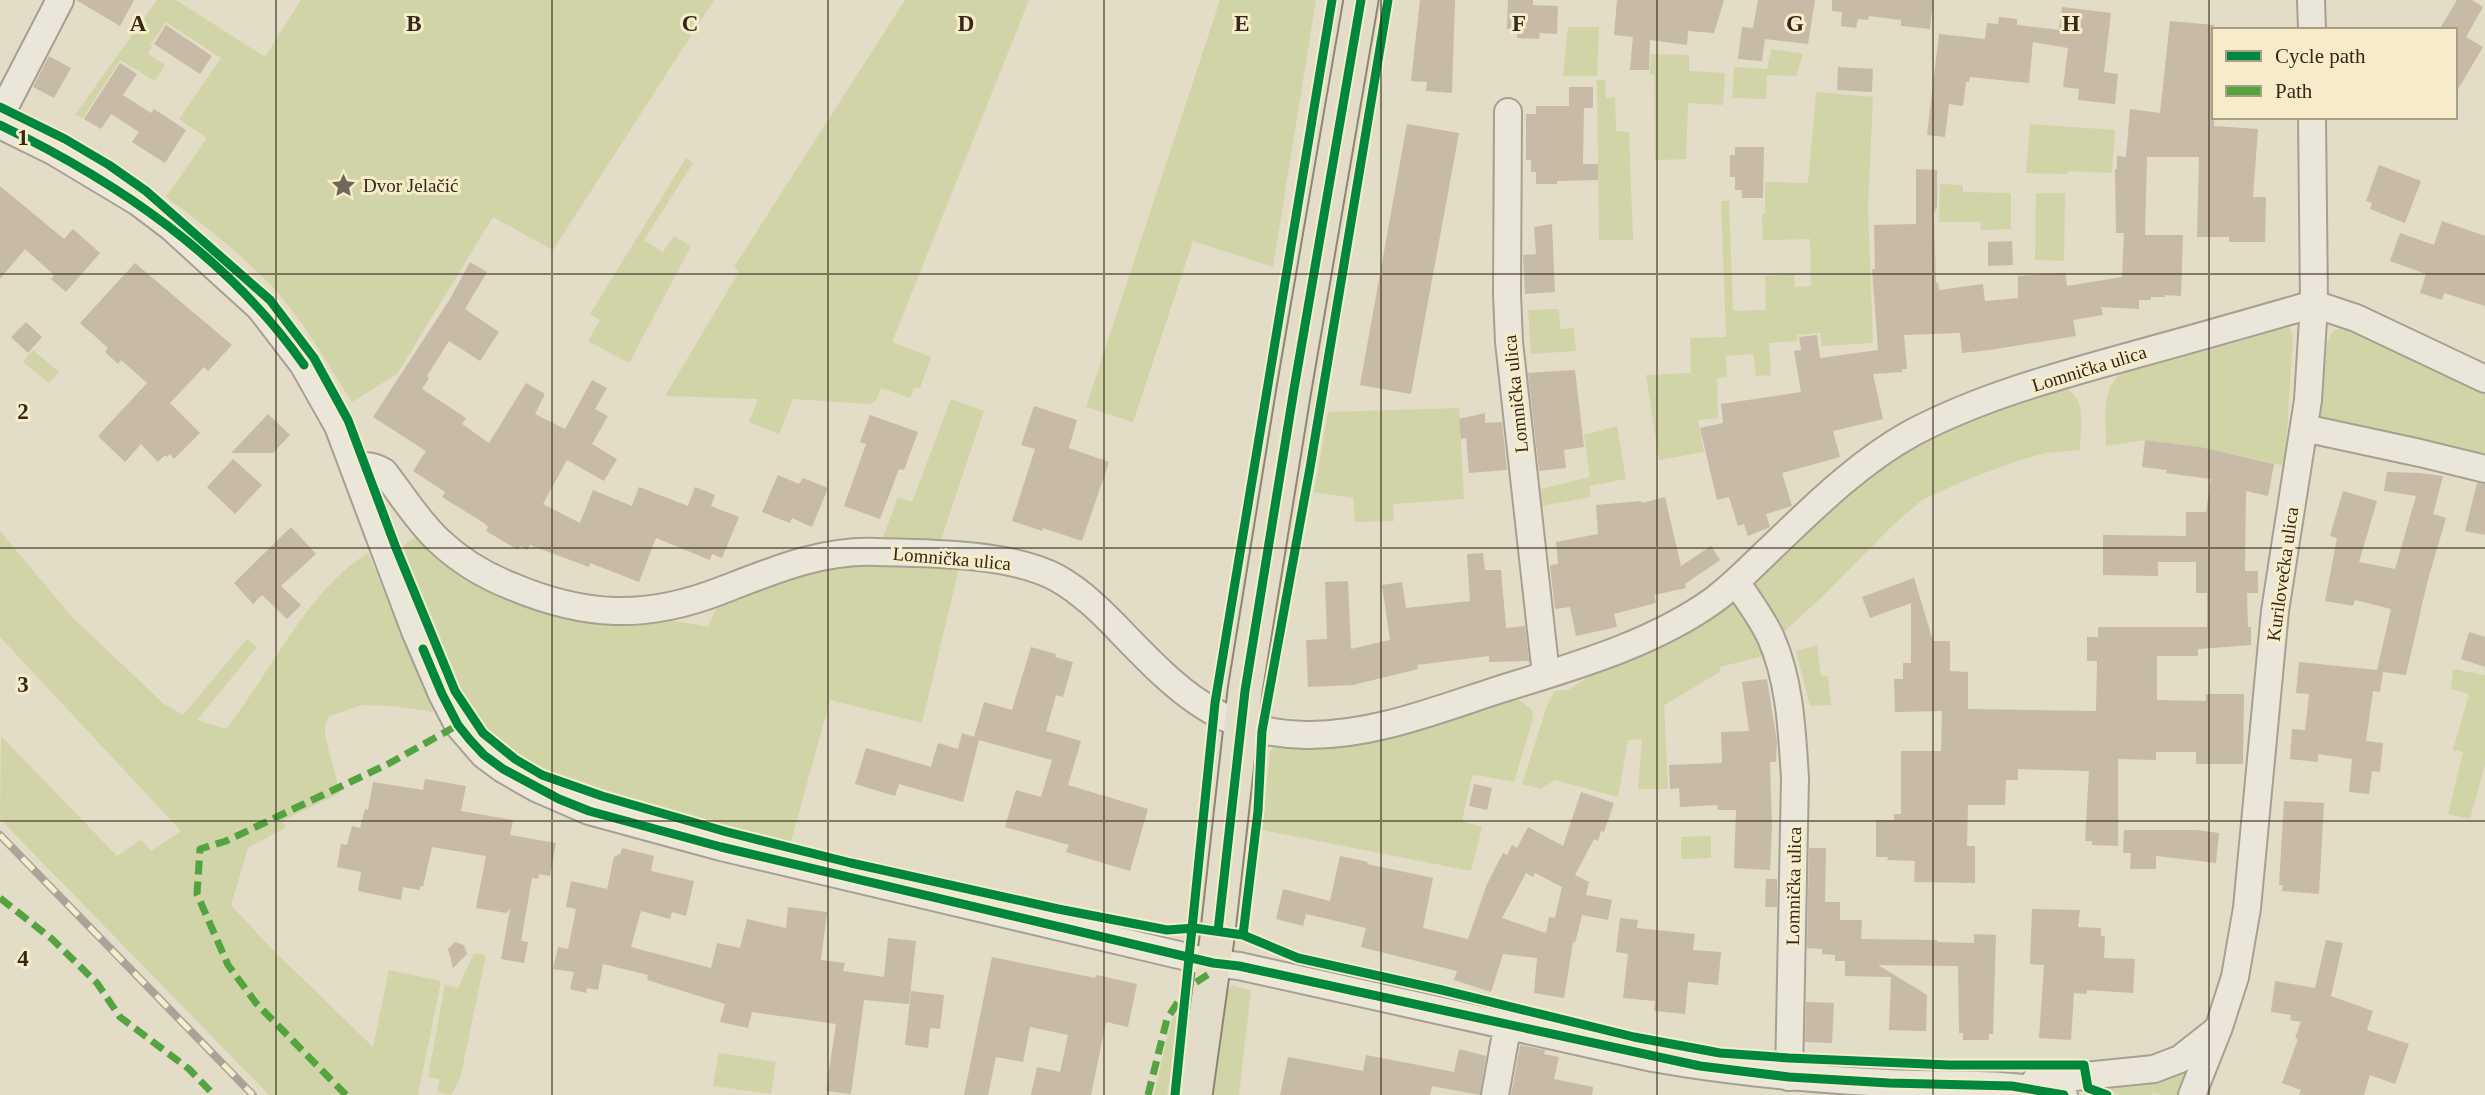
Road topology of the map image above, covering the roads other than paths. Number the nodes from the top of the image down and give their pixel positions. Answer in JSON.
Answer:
{"nodes":[{"id":1,"x":60,"y":0,"type":"edge"},
{"id":2,"x":1361,"y":0,"type":"edge"},
{"id":3,"x":2311,"y":0,"type":"edge"},
{"id":4,"x":2312,"y":28,"type":"edge"},
{"id":5,"x":1508,"y":112,"type":"dead end"},
{"id":6,"x":0,"y":116,"type":"edge"},
{"id":7,"x":2312,"y":119,"type":"edge"},
{"id":8,"x":0,"y":125,"type":"edge"},
{"id":9,"x":2314,"y":304,"type":"junction"},
{"id":10,"x":2485,"y":379,"type":"edge"},
{"id":11,"x":2304,"y":428,"type":"junction"},
{"id":12,"x":355,"y":467,"type":"junction"},
{"id":13,"x":2485,"y":469,"type":"edge"},
{"id":14,"x":1736,"y":582,"type":"junction"},
{"id":15,"x":1546,"y":675,"type":"junction"},
{"id":16,"x":1241,"y":725,"type":"junction"},
{"id":17,"x":1213,"y":963,"type":"junction"},
{"id":18,"x":1510,"y":1026,"type":"junction"},
{"id":19,"x":2219,"y":1027,"type":"junction"},
{"id":20,"x":1789,"y":1077,"type":"junction"},
{"id":21,"x":2012,"y":1086,"type":"junction"},
{"id":22,"x":1195,"y":1095,"type":"edge"},
{"id":23,"x":1495,"y":1095,"type":"edge"},
{"id":24,"x":2064,"y":1095,"type":"edge"},
{"id":25,"x":2192,"y":1095,"type":"edge"}],
"edges":[{"from":1,"to":6,"type":"street"},
{"from":2,"to":16,"type":"main road"},
{"from":3,"to":4,"type":"street"},
{"from":5,"to":15,"type":"street","name":"Lomnička ulica"},
{"from":7,"to":9,"type":"street","name":"Kurilovečka ulica"},
{"from":8,"to":12,"type":"street"},
{"from":9,"to":10,"type":"street"},
{"from":9,"to":11,"type":"street","name":"Kurilovečka ulica"},
{"from":9,"to":14,"type":"street","name":"Lomnička ulica"},
{"from":11,"to":13,"type":"street"},
{"from":11,"to":19,"type":"street","name":"Kurilovečka ulica"},
{"from":12,"to":16,"type":"street","name":"Lomnička ulica"},
{"from":12,"to":17,"type":"street"},
{"from":14,"to":15,"type":"street","name":"Lomnička ulica"},
{"from":14,"to":20,"type":"street","name":"Lomnička ulica"},
{"from":15,"to":16,"type":"street","name":"Lomnička ulica"},
{"from":16,"to":17,"type":"main road"},
{"from":17,"to":18,"type":"street"},
{"from":17,"to":22,"type":"main road"},
{"from":18,"to":20,"type":"street"},
{"from":18,"to":23,"type":"street"},
{"from":19,"to":21,"type":"street"},
{"from":19,"to":25,"type":"street","name":"Kurilovečka ulica"},
{"from":20,"to":21,"type":"street"},
{"from":21,"to":24,"type":"street"}]}
